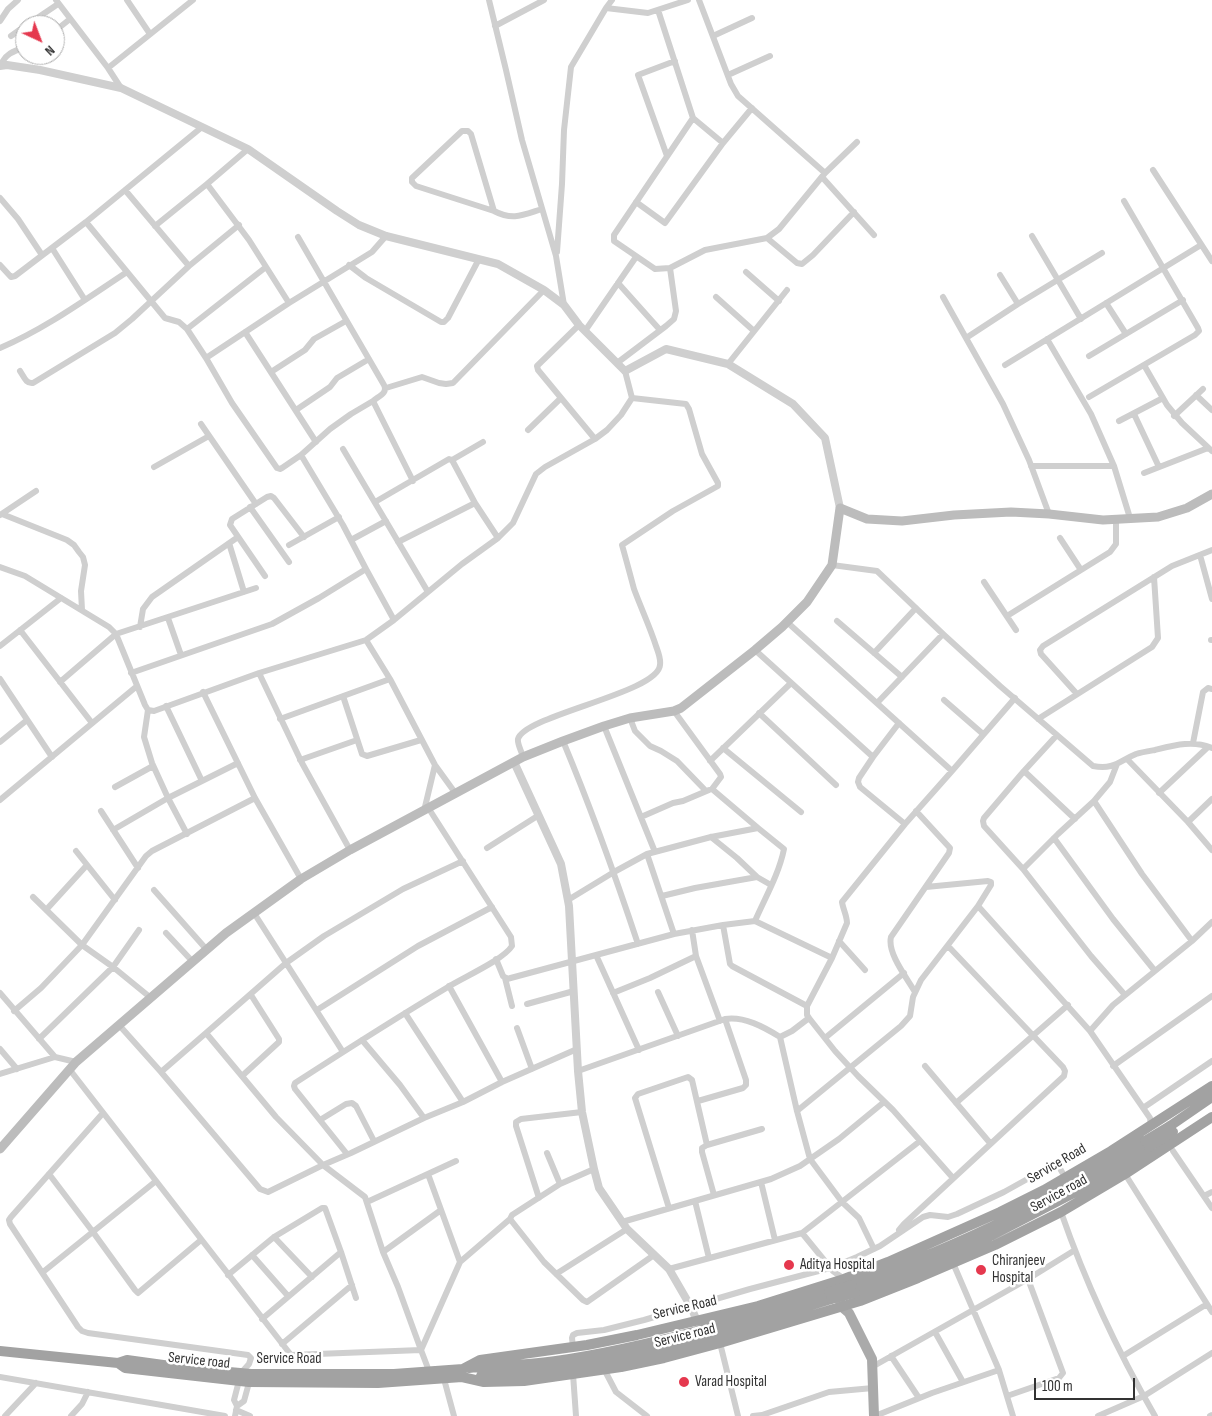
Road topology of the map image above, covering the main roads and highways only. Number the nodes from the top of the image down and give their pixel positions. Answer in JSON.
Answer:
{"nodes":[{"id":1,"x":1212,"y":494,"type":"edge"},
{"id":2,"x":1212,"y":1086,"type":"edge"},
{"id":3,"x":1212,"y":1097,"type":"edge"},
{"id":4,"x":1212,"y":1105,"type":"edge"},
{"id":5,"x":1212,"y":1117,"type":"edge"},
{"id":6,"x":1171,"y":1129,"type":"junction"},
{"id":7,"x":0,"y":1149,"type":"edge"},
{"id":8,"x":845,"y":1283,"type":"junction"},
{"id":9,"x":847,"y":1308,"type":"junction"},
{"id":10,"x":0,"y":1351,"type":"edge"},
{"id":11,"x":463,"y":1373,"type":"junction"},
{"id":12,"x":246,"y":1375,"type":"junction"},
{"id":13,"x":875,"y":1416,"type":"edge"}],
"edges":[{"from":1,"to":7,"type":"main road"},
{"from":2,"to":8,"type":"highway","name":"Service Road"},
{"from":3,"to":6,"type":"highway"},
{"from":4,"to":6,"type":"highway"},
{"from":5,"to":9,"type":"highway","name":"Service road"},
{"from":6,"to":8,"type":"highway","bridge":true},
{"from":8,"to":9,"type":"main road"},
{"from":8,"to":11,"type":"highway","name":"Service Road"},
{"from":8,"to":11,"type":"highway","bridge":true},
{"from":9,"to":11,"type":"highway","name":"Service road"},
{"from":9,"to":13,"type":"main road"},
{"from":10,"to":12,"type":"highway","name":"Service road"},
{"from":11,"to":12,"type":"highway","name":"Service Road"},
{"from":11,"to":12,"type":"highway","name":"Service road"}]}
